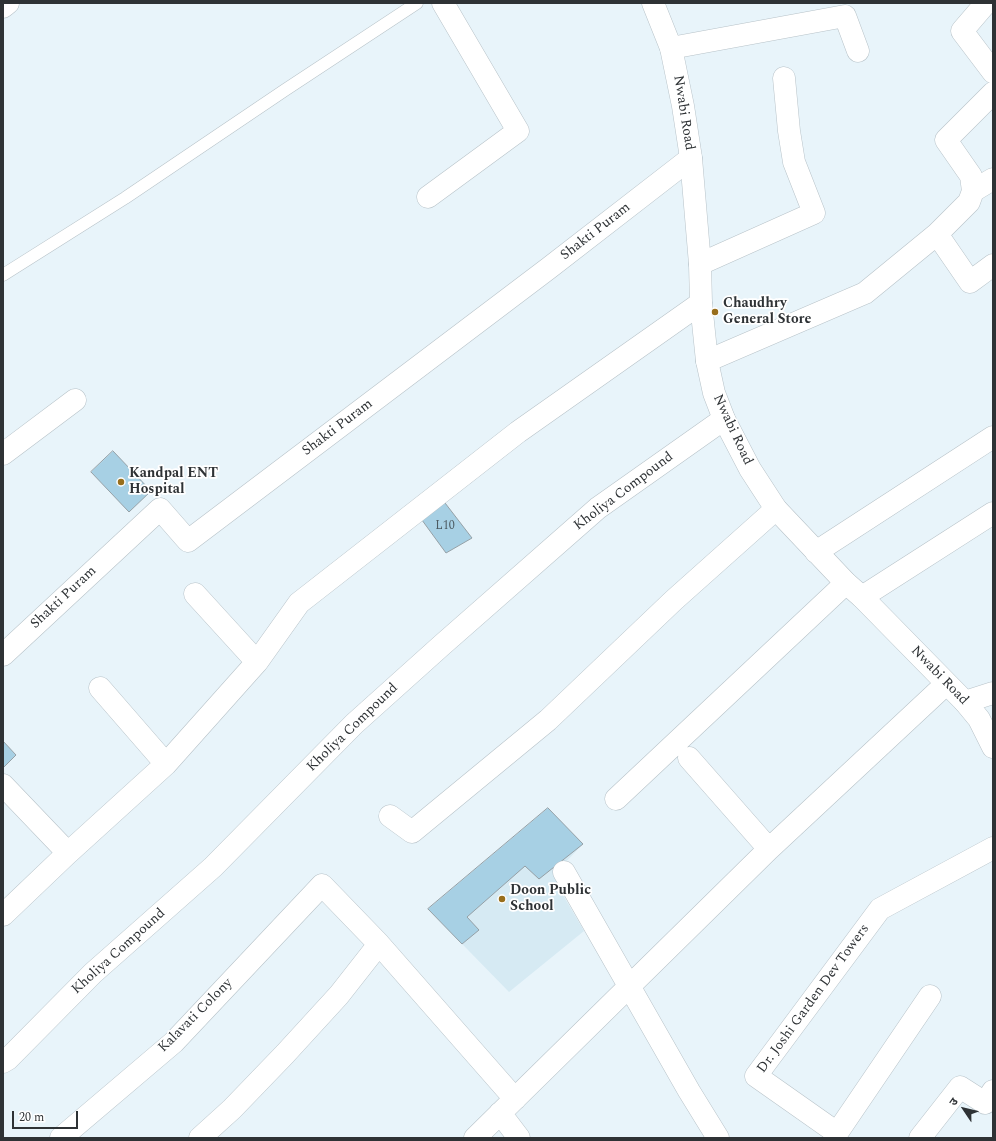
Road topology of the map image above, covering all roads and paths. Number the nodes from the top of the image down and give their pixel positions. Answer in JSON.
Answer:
{"nodes":[{"id":1,"x":8,"y":3,"type":"edge"},
{"id":2,"x":417,"y":3,"type":"edge"},
{"id":3,"x":443,"y":3,"type":"edge"},
{"id":4,"x":653,"y":3,"type":"edge"},
{"id":5,"x":986,"y":3,"type":"edge"},
{"id":6,"x":3,"y":6,"type":"edge"},
{"id":7,"x":671,"y":48,"type":"junction"},
{"id":8,"x":858,"y":51,"type":"dead end"},
{"id":9,"x":993,"y":72,"type":"edge"},
{"id":10,"x":784,"y":78,"type":"dead end"},
{"id":11,"x":993,"y":93,"type":"edge"},
{"id":12,"x":690,"y":158,"type":"junction"},
{"id":13,"x":993,"y":179,"type":"edge"},
{"id":14,"x":973,"y":191,"type":"junction"},
{"id":15,"x":428,"y":196,"type":"dead end"},
{"id":16,"x":937,"y":234,"type":"junction"},
{"id":17,"x":700,"y":264,"type":"junction"},
{"id":18,"x":993,"y":265,"type":"edge"},
{"id":19,"x":3,"y":275,"type":"edge"},
{"id":20,"x":700,"y":303,"type":"junction"},
{"id":21,"x":707,"y":361,"type":"junction"},
{"id":22,"x":75,"y":400,"type":"dead end"},
{"id":23,"x":724,"y":419,"type":"junction"},
{"id":24,"x":993,"y":437,"type":"edge"},
{"id":25,"x":3,"y":454,"type":"edge"},
{"id":26,"x":776,"y":509,"type":"junction"},
{"id":27,"x":993,"y":513,"type":"edge"},
{"id":28,"x":816,"y":552,"type":"junction"},
{"id":29,"x":854,"y":590,"type":"junction"},
{"id":30,"x":195,"y":594,"type":"dead end"},
{"id":31,"x":3,"y":656,"type":"edge"},
{"id":32,"x":257,"y":662,"type":"junction"},
{"id":33,"x":946,"y":684,"type":"junction"},
{"id":34,"x":100,"y":688,"type":"dead end"},
{"id":35,"x":993,"y":693,"type":"edge"},
{"id":36,"x":965,"y":702,"type":"junction"},
{"id":37,"x":993,"y":747,"type":"edge"},
{"id":38,"x":689,"y":758,"type":"dead end"},
{"id":39,"x":166,"y":764,"type":"junction"},
{"id":40,"x":3,"y":785,"type":"edge"},
{"id":41,"x":616,"y":799,"type":"dead end"},
{"id":42,"x":390,"y":816,"type":"dead end"},
{"id":43,"x":993,"y":848,"type":"edge"},
{"id":44,"x":769,"y":849,"type":"junction"},
{"id":45,"x":68,"y":854,"type":"junction"},
{"id":46,"x":564,"y":872,"type":"dead end"},
{"id":47,"x":3,"y":915,"type":"edge"},
{"id":48,"x":378,"y":944,"type":"junction"},
{"id":49,"x":630,"y":986,"type":"junction"},
{"id":50,"x":930,"y":996,"type":"dead end"},
{"id":51,"x":3,"y":1062,"type":"edge"},
{"id":52,"x":993,"y":1091,"type":"edge"},
{"id":53,"x":508,"y":1106,"type":"junction"},
{"id":54,"x":61,"y":1138,"type":"edge"},
{"id":55,"x":200,"y":1138,"type":"edge"},
{"id":56,"x":475,"y":1138,"type":"edge"},
{"id":57,"x":519,"y":1138,"type":"edge"},
{"id":58,"x":718,"y":1138,"type":"edge"},
{"id":59,"x":920,"y":1138,"type":"edge"}],
"edges":[{"from":1,"to":6,"type":"street"},
{"from":2,"to":19,"type":"lane"},
{"from":3,"to":15,"type":"street"},
{"from":4,"to":7,"type":"street","name":"Nwabi Road"},
{"from":5,"to":9,"type":"street"},
{"from":7,"to":8,"type":"street"},
{"from":7,"to":12,"type":"street","name":"Nwabi Road"},
{"from":10,"to":17,"type":"street"},
{"from":11,"to":14,"type":"street"},
{"from":12,"to":17,"type":"street","name":"Nwabi Road"},
{"from":12,"to":31,"type":"street","name":"Shakti Puram"},
{"from":13,"to":14,"type":"street"},
{"from":14,"to":16,"type":"street"},
{"from":16,"to":18,"type":"street"},
{"from":16,"to":21,"type":"street"},
{"from":17,"to":20,"type":"street","name":"Nwabi Road"},
{"from":20,"to":21,"type":"street","name":"Nwabi Road"},
{"from":20,"to":32,"type":"street"},
{"from":21,"to":23,"type":"street","name":"Nwabi Road"},
{"from":22,"to":25,"type":"street"},
{"from":23,"to":26,"type":"street","name":"Nwabi Road"},
{"from":23,"to":51,"type":"street","name":"Kholiya Compound"},
{"from":24,"to":28,"type":"street"},
{"from":26,"to":28,"type":"street","name":"Nwabi Road"},
{"from":26,"to":42,"type":"street"},
{"from":27,"to":29,"type":"street"},
{"from":28,"to":29,"type":"street","name":"Nwabi Road"},
{"from":29,"to":33,"type":"street","name":"Nwabi Road"},
{"from":29,"to":41,"type":"street"},
{"from":30,"to":32,"type":"street"},
{"from":32,"to":39,"type":"street"},
{"from":33,"to":36,"type":"street","name":"Nwabi Road"},
{"from":33,"to":44,"type":"street"},
{"from":34,"to":39,"type":"street"},
{"from":35,"to":36,"type":"street"},
{"from":36,"to":37,"type":"street","name":"Nwabi Road"},
{"from":38,"to":44,"type":"street"},
{"from":39,"to":45,"type":"street"},
{"from":40,"to":45,"type":"street"},
{"from":43,"to":50,"type":"street","name":"Dr. Joshi Garden Dev Towers"},
{"from":44,"to":49,"type":"street"},
{"from":45,"to":47,"type":"street"},
{"from":46,"to":49,"type":"street"},
{"from":48,"to":53,"type":"street"},
{"from":48,"to":54,"type":"street","name":"Kalavati Colony"},
{"from":48,"to":55,"type":"street"},
{"from":49,"to":53,"type":"street"},
{"from":49,"to":58,"type":"street"},
{"from":52,"to":59,"type":"street"},
{"from":53,"to":56,"type":"street"},
{"from":53,"to":57,"type":"street"}]}
